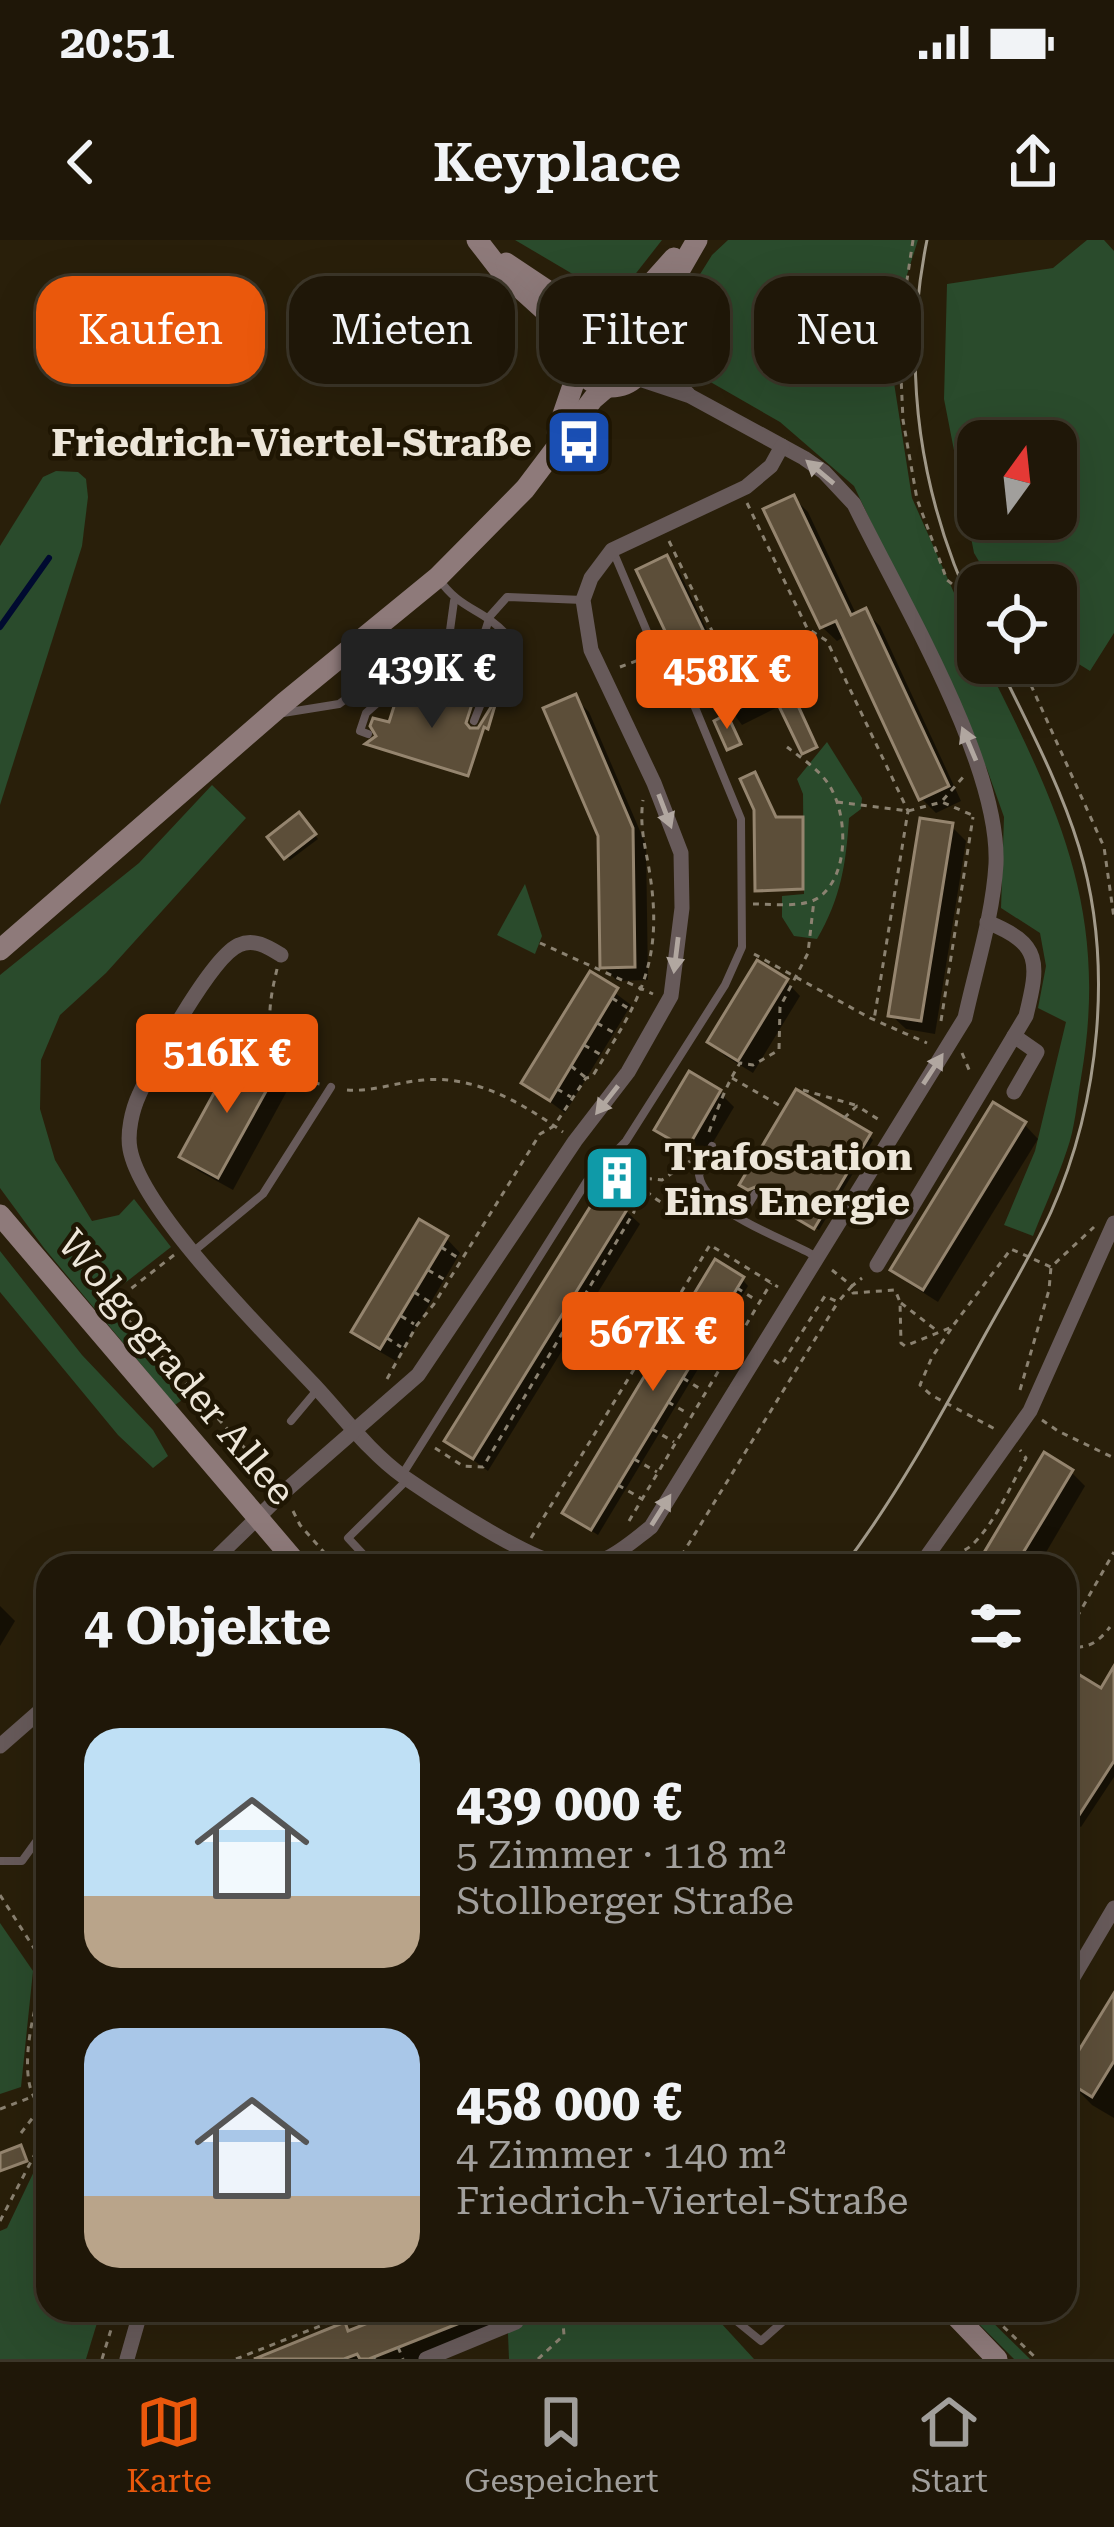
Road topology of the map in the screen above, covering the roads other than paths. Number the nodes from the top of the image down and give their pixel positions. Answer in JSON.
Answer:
{"nodes":[{"id":1,"x":694,"y":240,"type":"edge"},
{"id":2,"x":483,"y":247,"type":"edge"},
{"id":3,"x":659,"y":276,"type":"edge"},
{"id":4,"x":674,"y":276,"type":"edge"},
{"id":5,"x":539,"y":283,"type":"edge"},
{"id":6,"x":539,"y":305,"type":"edge"},
{"id":7,"x":575,"y":384,"type":"edge"},
{"id":8,"x":601,"y":384,"type":"edge"},
{"id":9,"x":616,"y":384,"type":"edge"},
{"id":10,"x":655,"y":384,"type":"edge"},
{"id":11,"x":677,"y":384,"type":"edge"},
{"id":12,"x":608,"y":387,"type":"junction"},
{"id":13,"x":690,"y":397,"type":"junction"},
{"id":14,"x":782,"y":446,"type":"junction"},
{"id":15,"x":546,"y":461,"type":"junction"},
{"id":16,"x":612,"y":550,"type":"junction"},
{"id":17,"x":438,"y":577,"type":"junction"},
{"id":18,"x":583,"y":600,"type":"junction"},
{"id":19,"x":454,"y":601,"type":"junction"},
{"id":20,"x":490,"y":616,"type":"junction"},
{"id":21,"x":410,"y":674,"type":"junction"},
{"id":22,"x":437,"y":682,"type":"junction"},
{"id":23,"x":466,"y":691,"type":"junction"},
{"id":24,"x":484,"y":696,"type":"junction"},
{"id":25,"x":269,"y":716,"type":"junction"},
{"id":26,"x":474,"y":721,"type":"dead end"},
{"id":27,"x":368,"y":734,"type":"dead end"},
{"id":28,"x":987,"y":922,"type":"junction"},
{"id":29,"x":0,"y":950,"type":"edge"},
{"id":30,"x":280,"y":955,"type":"road end"},
{"id":31,"x":1014,"y":1036,"type":"junction"},
{"id":32,"x":331,"y":1087,"type":"road end"},
{"id":33,"x":1014,"y":1092,"type":"dead end"},
{"id":34,"x":712,"y":1146,"type":"road end"},
{"id":35,"x":755,"y":1194,"type":"dead end"},
{"id":36,"x":0,"y":1215,"type":"edge"},
{"id":37,"x":741,"y":1217,"type":"junction"},
{"id":38,"x":1110,"y":1220,"type":"edge"},
{"id":39,"x":191,"y":1248,"type":"junction"},
{"id":40,"x":816,"y":1257,"type":"junction"},
{"id":41,"x":877,"y":1265,"type":"dead end"},
{"id":42,"x":318,"y":1389,"type":"junction"},
{"id":43,"x":291,"y":1421,"type":"dead end"},
{"id":44,"x":355,"y":1431,"type":"junction"},
{"id":45,"x":405,"y":1477,"type":"junction"},
{"id":46,"x":257,"y":1517,"type":"junction"},
{"id":47,"x":220,"y":1554,"type":"edge"},
{"id":48,"x":288,"y":1554,"type":"edge"},
{"id":49,"x":363,"y":1554,"type":"edge"},
{"id":50,"x":523,"y":1554,"type":"edge"},
{"id":51,"x":616,"y":1554,"type":"edge"},
{"id":52,"x":928,"y":1554,"type":"edge"},
{"id":53,"x":36,"y":1714,"type":"edge"},
{"id":54,"x":0,"y":1746,"type":"edge"},
{"id":55,"x":36,"y":1842,"type":"edge"},
{"id":56,"x":0,"y":1861,"type":"edge"},
{"id":57,"x":1114,"y":1908,"type":"edge"},
{"id":58,"x":1077,"y":1971,"type":"edge"},
{"id":59,"x":138,"y":2322,"type":"edge"},
{"id":60,"x":516,"y":2322,"type":"dead end"},
{"id":61,"x":738,"y":2322,"type":"edge"},
{"id":62,"x":782,"y":2322,"type":"edge"},
{"id":63,"x":962,"y":2322,"type":"edge"},
{"id":64,"x":127,"y":2359,"type":"edge"},
{"id":65,"x":426,"y":2359,"type":"edge"},
{"id":66,"x":997,"y":2359,"type":"edge"}],
"edges":[{"from":1,"to":3,"type":"main road"},
{"from":1,"to":4,"type":"main road"},
{"from":2,"to":5,"type":"main road"},
{"from":2,"to":6,"type":"main road"},
{"from":7,"to":15,"type":"main road"},
{"from":8,"to":12,"type":"main road"},
{"from":9,"to":12,"type":"main road"},
{"from":10,"to":13,"type":"street"},
{"from":11,"to":13,"type":"street"},
{"from":12,"to":15,"type":"main road"},
{"from":13,"to":14,"type":"street"},
{"from":14,"to":16,"type":"street"},
{"from":28,"to":14,"type":"street","one_way":true},
{"from":15,"to":17,"type":"main road"},
{"from":16,"to":18,"type":"street"},
{"from":16,"to":45,"type":"lane"},
{"from":17,"to":19,"type":"lane"},
{"from":17,"to":25,"type":"main road"},
{"from":18,"to":20,"type":"lane"},
{"from":18,"to":44,"type":"street","one_way":true},
{"from":19,"to":20,"type":"lane"},
{"from":19,"to":22,"type":"lane"},
{"from":20,"to":23,"type":"lane"},
{"from":20,"to":24,"type":"lane"},
{"from":21,"to":22,"type":"lane"},
{"from":21,"to":25,"type":"lane"},
{"from":21,"to":27,"type":"lane"},
{"from":22,"to":23,"type":"lane"},
{"from":23,"to":24,"type":"lane"},
{"from":24,"to":26,"type":"lane"},
{"from":25,"to":29,"type":"main road"},
{"from":28,"to":31,"type":"street"},
{"from":40,"to":28,"type":"street","one_way":true},
{"from":30,"to":39,"type":"street"},
{"from":31,"to":33,"type":"street"},
{"from":31,"to":41,"type":"street"},
{"from":32,"to":39,"type":"lane"},
{"from":34,"to":37,"type":"lane"},
{"from":35,"to":37,"type":"lane"},
{"from":36,"to":46,"type":"main road","name":"Wolgograder Allee"},
{"from":37,"to":40,"type":"lane"},
{"from":38,"to":52,"type":"street"},
{"from":39,"to":42,"type":"street"},
{"from":51,"to":40,"type":"street","one_way":true},
{"from":42,"to":43,"type":"lane"},
{"from":42,"to":44,"type":"street"},
{"from":44,"to":45,"type":"street"},
{"from":44,"to":46,"type":"street"},
{"from":45,"to":49,"type":"lane"},
{"from":45,"to":50,"type":"street"},
{"from":46,"to":47,"type":"street"},
{"from":46,"to":48,"type":"main road","name":"Wolgograder Allee"},
{"from":53,"to":54,"type":"street"},
{"from":55,"to":56,"type":"lane"},
{"from":57,"to":58,"type":"street"},
{"from":59,"to":64,"type":"street"},
{"from":60,"to":65,"type":"street"},
{"from":61,"to":62,"type":"lane"},
{"from":63,"to":66,"type":"main road"}]}
